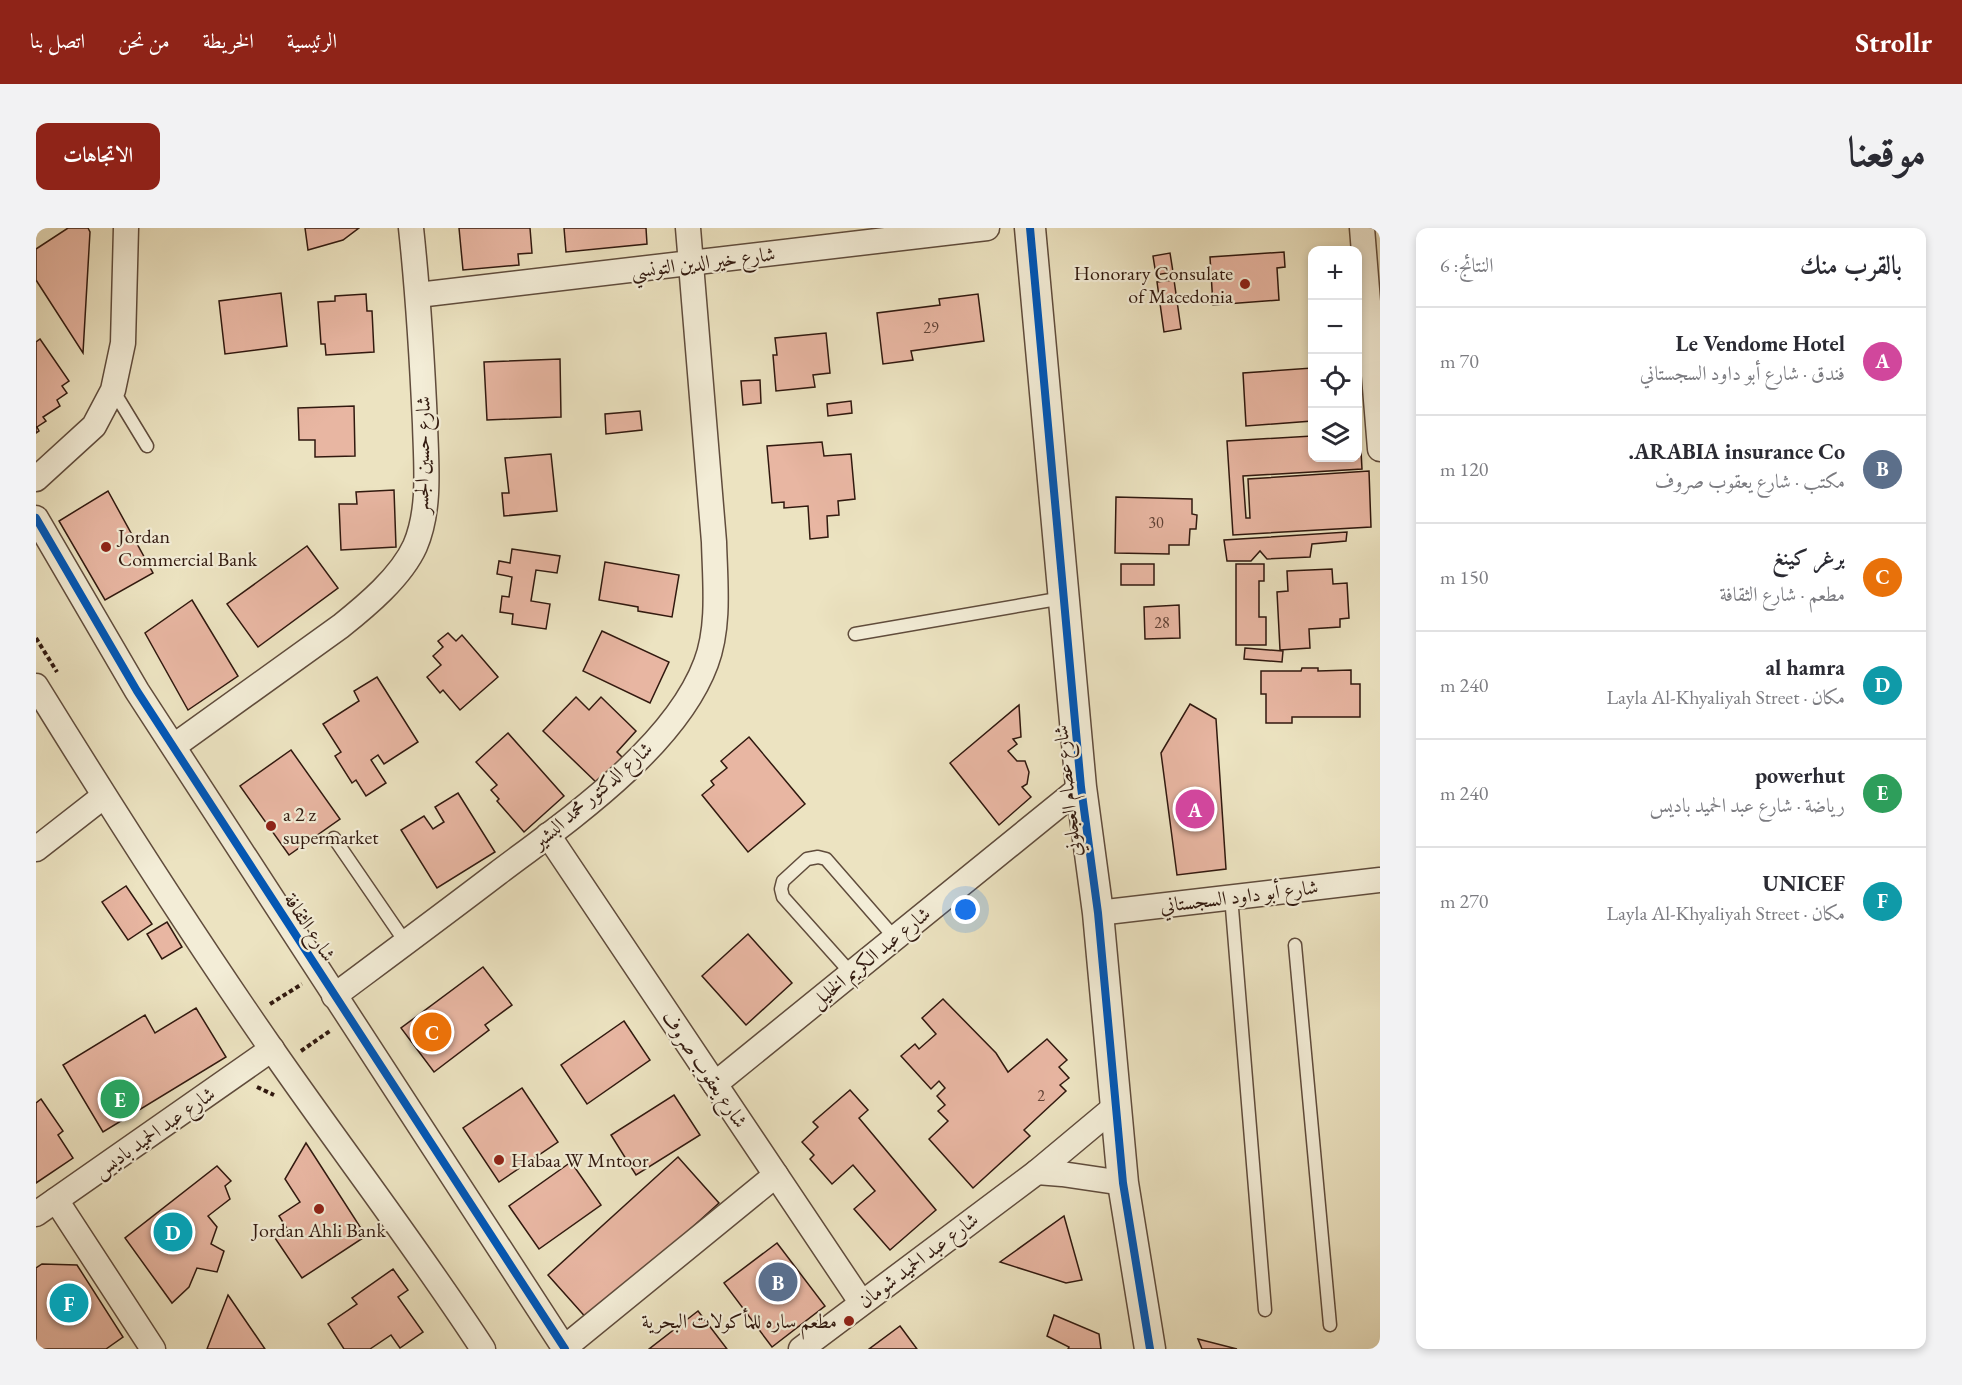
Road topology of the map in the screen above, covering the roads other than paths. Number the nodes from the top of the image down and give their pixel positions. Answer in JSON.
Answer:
{"nodes":[{"id":1,"x":126,"y":228,"type":"edge"},
{"id":2,"x":411,"y":228,"type":"edge"},
{"id":3,"x":688,"y":228,"type":"edge"},
{"id":4,"x":987,"y":228,"type":"edge"},
{"id":5,"x":1030,"y":228,"type":"edge"},
{"id":6,"x":1362,"y":228,"type":"edge"},
{"id":7,"x":691,"y":264,"type":"junction"},
{"id":8,"x":418,"y":295,"type":"junction"},
{"id":9,"x":113,"y":390,"type":"junction"},
{"id":10,"x":147,"y":446,"type":"dead end"},
{"id":11,"x":1380,"y":449,"type":"edge"},
{"id":12,"x":36,"y":479,"type":"edge"},
{"id":13,"x":36,"y":518,"type":"edge"},
{"id":14,"x":1064,"y":598,"type":"junction"},
{"id":15,"x":855,"y":634,"type":"dead end"},
{"id":16,"x":36,"y":686,"type":"edge"},
{"id":17,"x":174,"y":747,"type":"junction"},
{"id":18,"x":1081,"y":787,"type":"junction"},
{"id":19,"x":104,"y":796,"type":"junction"},
{"id":20,"x":548,"y":835,"type":"junction"},
{"id":21,"x":334,"y":838,"type":"dead end"},
{"id":22,"x":36,"y":849,"type":"edge"},
{"id":23,"x":1380,"y":880,"type":"edge"},
{"id":24,"x":1232,"y":896,"type":"junction"},
{"id":25,"x":1098,"y":913,"type":"junction"},
{"id":26,"x":894,"y":937,"type":"junction"},
{"id":27,"x":406,"y":943,"type":"junction"},
{"id":28,"x":1295,"y":945,"type":"dead end"},
{"id":29,"x":851,"y":973,"type":"junction"},
{"id":30,"x":334,"y":996,"type":"junction"},
{"id":31,"x":272,"y":1049,"type":"junction"},
{"id":32,"x":715,"y":1084,"type":"junction"},
{"id":33,"x":1116,"y":1106,"type":"junction"},
{"id":34,"x":1037,"y":1172,"type":"junction"},
{"id":35,"x":776,"y":1175,"type":"junction"},
{"id":36,"x":1123,"y":1184,"type":"junction"},
{"id":37,"x":46,"y":1207,"type":"edge"},
{"id":38,"x":861,"y":1302,"type":"junction"},
{"id":39,"x":1265,"y":1310,"type":"dead end"},
{"id":40,"x":1330,"y":1325,"type":"dead end"},
{"id":41,"x":153,"y":1349,"type":"edge"},
{"id":42,"x":483,"y":1349,"type":"edge"},
{"id":43,"x":564,"y":1349,"type":"edge"},
{"id":44,"x":801,"y":1349,"type":"edge"},
{"id":45,"x":1150,"y":1349,"type":"edge"}],
"edges":[{"from":1,"to":9,"type":"street"},
{"from":2,"to":8,"type":"street","name":"شارع حسين الجسر"},
{"from":3,"to":7,"type":"street","name":"شارع الدكتور محمد البشير"},
{"from":4,"to":7,"type":"street","name":"شارع خير الدين التونسي"},
{"from":5,"to":14,"type":"street","name":"شارع عصام العجلوني"},
{"from":6,"to":11,"type":"street"},
{"from":7,"to":8,"type":"street","name":"شارع خير الدين التونسي"},
{"from":7,"to":20,"type":"street","name":"شارع الدكتور محمد البشير"},
{"from":8,"to":17,"type":"street","name":"شارع حسين الجسر"},
{"from":9,"to":10,"type":"lane"},
{"from":9,"to":12,"type":"street"},
{"from":13,"to":17,"type":"street","name":"شارع الثقافة"},
{"from":14,"to":15,"type":"lane"},
{"from":14,"to":18,"type":"street","name":"شارع عصام العجلوني"},
{"from":16,"to":19,"type":"street"},
{"from":17,"to":30,"type":"street","name":"شارع الثقافة"},
{"from":18,"to":25,"type":"street","name":"شارع عصام العجلوني"},
{"from":18,"to":26,"type":"street","name":"شارع عبد الكريم الخليل"},
{"from":19,"to":22,"type":"street"},
{"from":19,"to":31,"type":"street"},
{"from":20,"to":27,"type":"street","name":"شارع الدكتور محمد البشير"},
{"from":20,"to":32,"type":"street","name":"شارع يعقوب صروف"},
{"from":21,"to":27,"type":"lane"},
{"from":23,"to":24,"type":"street","name":"شارع أبو داود السجستاني"},
{"from":24,"to":25,"type":"street","name":"شارع أبو داود السجستاني"},
{"from":24,"to":39,"type":"lane"},
{"from":25,"to":33,"type":"street","name":"شارع عصام العجلوني"},
{"from":26,"to":29,"type":"street","name":"شارع عبد الكريم الخليل"},
{"from":26,"to":29,"type":"lane"},
{"from":27,"to":30,"type":"street","name":"شارع الدكتور محمد البشير"},
{"from":28,"to":40,"type":"lane"},
{"from":29,"to":32,"type":"street","name":"شارع عبد الكريم الخليل"},
{"from":30,"to":43,"type":"street","name":"شارع الثقافة"},
{"from":31,"to":37,"type":"street","name":"شارع عبد الحميد باديس"},
{"from":31,"to":42,"type":"street"},
{"from":32,"to":35,"type":"street","name":"شارع يعقوب صروف"},
{"from":33,"to":34,"type":"street","name":"شارع عبد الحميد شومان"},
{"from":33,"to":36,"type":"street","name":"شارع عصام العجلوني"},
{"from":34,"to":36,"type":"street"},
{"from":34,"to":38,"type":"street","name":"شارع عبد الحميد شومان"},
{"from":35,"to":38,"type":"street","name":"شارع يعقوب صروف"},
{"from":35,"to":43,"type":"street"},
{"from":36,"to":45,"type":"street","name":"شارع عصام العجلوني"},
{"from":37,"to":41,"type":"street"},
{"from":38,"to":44,"type":"street","name":"شارع عبد الحميد شومان"}]}
